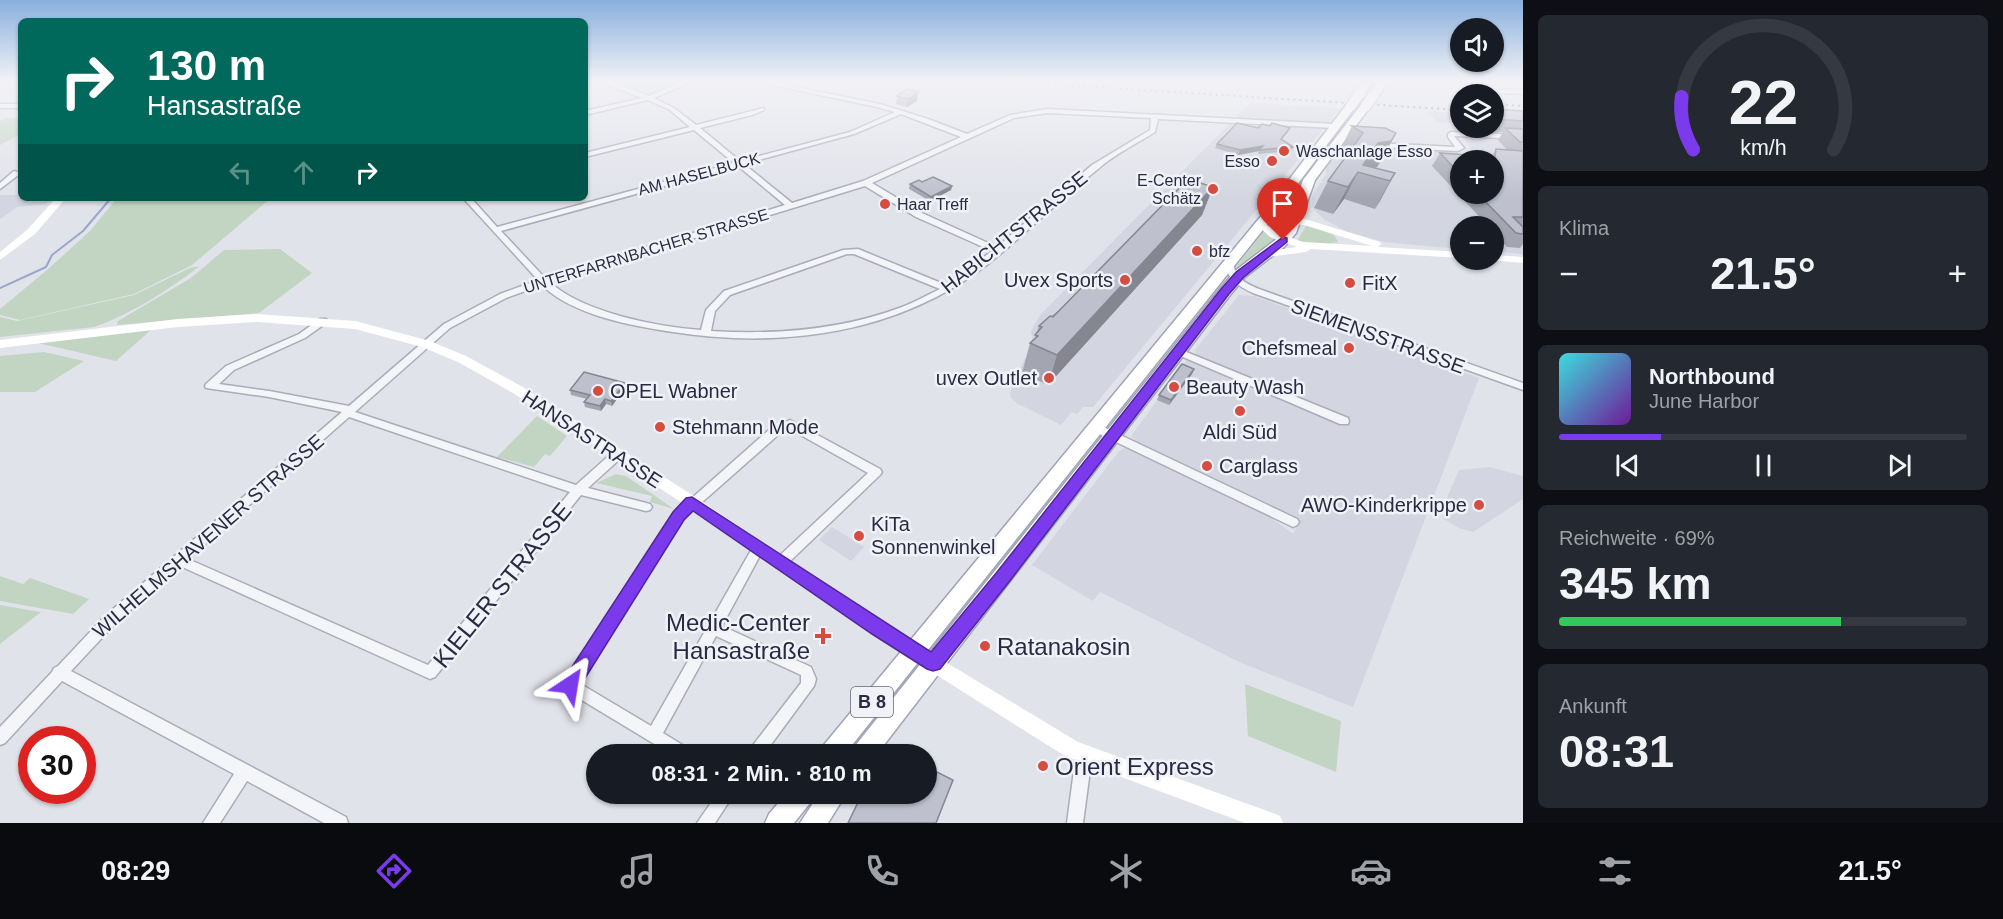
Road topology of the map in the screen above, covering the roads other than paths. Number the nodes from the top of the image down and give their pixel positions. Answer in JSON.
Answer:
{"nodes":[{"id":1,"x":686,"y":120,"type":"edge"},
{"id":2,"x":725,"y":120,"type":"edge"},
{"id":3,"x":880,"y":120,"type":"edge"},
{"id":4,"x":924,"y":120,"type":"edge"},
{"id":5,"x":1003,"y":120,"type":"edge"},
{"id":6,"x":1154,"y":120,"type":"edge"},
{"id":7,"x":1221,"y":120,"type":"edge"},
{"id":8,"x":1339,"y":120,"type":"edge"},
{"id":9,"x":1356,"y":120,"type":"edge"},
{"id":10,"x":1291,"y":124,"type":"junction"},
{"id":11,"x":696,"y":128,"type":"junction"},
{"id":12,"x":1332,"y":129,"type":"junction"},
{"id":13,"x":968,"y":137,"type":"junction"},
{"id":14,"x":1345,"y":137,"type":"junction"},
{"id":15,"x":1523,"y":137,"type":"edge"},
{"id":16,"x":1369,"y":143,"type":"edge"},
{"id":17,"x":588,"y":154,"type":"edge"},
{"id":18,"x":741,"y":164,"type":"junction"},
{"id":19,"x":17,"y":173,"type":"dead end"},
{"id":20,"x":866,"y":183,"type":"junction"},
{"id":21,"x":0,"y":188,"type":"edge"},
{"id":22,"x":588,"y":200,"type":"edge"},
{"id":23,"x":58,"y":201,"type":"edge"},
{"id":24,"x":470,"y":201,"type":"edge"},
{"id":25,"x":582,"y":201,"type":"edge"},
{"id":26,"x":1302,"y":204,"type":"junction"},
{"id":27,"x":791,"y":206,"type":"junction"},
{"id":28,"x":1297,"y":220,"type":"junction"},
{"id":29,"x":1264,"y":221,"type":"junction"},
{"id":30,"x":495,"y":230,"type":"junction"},
{"id":31,"x":1336,"y":232,"type":"junction"},
{"id":32,"x":1283,"y":240,"type":"junction"},
{"id":33,"x":1335,"y":247,"type":"junction"},
{"id":34,"x":996,"y":250,"type":"junction"},
{"id":35,"x":1408,"y":251,"type":"junction"},
{"id":36,"x":1268,"y":254,"type":"junction"},
{"id":37,"x":1450,"y":254,"type":"edge"},
{"id":38,"x":0,"y":257,"type":"edge"},
{"id":39,"x":1504,"y":259,"type":"edge"},
{"id":40,"x":1523,"y":260,"type":"edge"},
{"id":41,"x":1229,"y":263,"type":"junction"},
{"id":42,"x":544,"y":281,"type":"junction"},
{"id":43,"x":1234,"y":281,"type":"junction"},
{"id":44,"x":946,"y":288,"type":"junction"},
{"id":45,"x":323,"y":321,"type":"junction"},
{"id":46,"x":705,"y":334,"type":"junction"},
{"id":47,"x":0,"y":344,"type":"edge"},
{"id":48,"x":426,"y":344,"type":"junction"},
{"id":49,"x":1179,"y":352,"type":"junction"},
{"id":50,"x":1523,"y":387,"type":"edge"},
{"id":51,"x":350,"y":411,"type":"junction"},
{"id":52,"x":1344,"y":421,"type":"dead end"},
{"id":53,"x":1104,"y":432,"type":"junction"},
{"id":54,"x":617,"y":455,"type":"junction"},
{"id":55,"x":578,"y":490,"type":"junction"},
{"id":56,"x":692,"y":502,"type":"junction"},
{"id":57,"x":646,"y":507,"type":"dead end"},
{"id":58,"x":1293,"y":522,"type":"dead end"},
{"id":59,"x":758,"y":548,"type":"junction"},
{"id":60,"x":178,"y":560,"type":"junction"},
{"id":61,"x":780,"y":563,"type":"junction"},
{"id":62,"x":713,"y":628,"type":"junction"},
{"id":63,"x":924,"y":658,"type":"junction"},
{"id":64,"x":59,"y":672,"type":"junction"},
{"id":65,"x":654,"y":736,"type":"junction"},
{"id":66,"x":0,"y":738,"type":"edge"},
{"id":67,"x":667,"y":744,"type":"edge"},
{"id":68,"x":763,"y":744,"type":"edge"},
{"id":69,"x":841,"y":744,"type":"edge"},
{"id":70,"x":869,"y":744,"type":"edge"},
{"id":71,"x":1084,"y":755,"type":"junction"},
{"id":72,"x":244,"y":772,"type":"junction"},
{"id":73,"x":719,"y":804,"type":"edge"},
{"id":74,"x":793,"y":804,"type":"edge"},
{"id":75,"x":827,"y":804,"type":"edge"},
{"id":76,"x":211,"y":823,"type":"edge"},
{"id":77,"x":340,"y":823,"type":"edge"},
{"id":78,"x":705,"y":823,"type":"edge"},
{"id":79,"x":778,"y":823,"type":"edge"},
{"id":80,"x":813,"y":823,"type":"edge"},
{"id":81,"x":1075,"y":823,"type":"edge"},
{"id":82,"x":1273,"y":823,"type":"edge"}],
"edges":[{"from":1,"to":11,"type":"street"},
{"from":2,"to":11,"type":"street"},
{"from":3,"to":18,"type":"street","name":"AM HASELBUCK"},
{"from":4,"to":13,"type":"street"},
{"from":5,"to":13,"type":"street","name":"UNTERFARRNBACHER STRASSE"},
{"from":6,"to":34,"type":"street","name":"HABICHTSTRASSE"},
{"from":7,"to":10,"type":"street","name":"UNTERFARRNBACHER STRASSE"},
{"from":8,"to":12,"type":"main road","number":"B 8","bridge":true},
{"from":9,"to":14,"type":"main road","number":"B 8","bridge":true},
{"from":10,"to":12,"type":"street","name":"UNTERFARRNBACHER STRASSE"},
{"from":10,"to":12,"type":"street","name":"UNTERFARRNBACHER STRASSE"},
{"from":11,"to":17,"type":"street"},
{"from":11,"to":18,"type":"street"},
{"from":12,"to":14,"type":"street"},
{"from":12,"to":29,"type":"main road","number":"B 8"},
{"from":13,"to":20,"type":"street","name":"UNTERFARRNBACHER STRASSE"},
{"from":14,"to":26,"type":"main road","number":"B 8"},
{"from":15,"to":16,"type":"street"},
{"from":18,"to":22,"type":"street","name":"AM HASELBUCK"},
{"from":18,"to":27,"type":"street"},
{"from":19,"to":21,"type":"street"},
{"from":20,"to":27,"type":"street","name":"UNTERFARRNBACHER STRASSE"},
{"from":20,"to":34,"type":"street"},
{"from":23,"to":38,"type":"street"},
{"from":24,"to":30,"type":"street","name":"HABICHTSTRASSE"},
{"from":25,"to":30,"type":"street","name":"AM HASELBUCK"},
{"from":26,"to":28,"type":"main road","number":"B 8"},
{"from":26,"to":31,"type":"street"},
{"from":27,"to":42,"type":"street","name":"UNTERFARRNBACHER STRASSE"},
{"from":28,"to":29,"type":"street"},
{"from":28,"to":31,"type":"street"},
{"from":28,"to":32,"type":"main road","number":"B 8"},
{"from":29,"to":32,"type":"street"},
{"from":29,"to":41,"type":"main road","number":"B 8"},
{"from":30,"to":42,"type":"street","name":"HABICHTSTRASSE"},
{"from":31,"to":33,"type":"street"},
{"from":31,"to":35,"type":"street"},
{"from":32,"to":33,"type":"street"},
{"from":32,"to":36,"type":"main road","number":"B 8"},
{"from":33,"to":35,"type":"street"},
{"from":33,"to":36,"type":"street"},
{"from":34,"to":44,"type":"street","name":"HABICHTSTRASSE"},
{"from":35,"to":37,"type":"street"},
{"from":36,"to":43,"type":"main road","number":"B 8"},
{"from":39,"to":40,"type":"street"},
{"from":41,"to":43,"type":"street"},
{"from":41,"to":53,"type":"main road","number":"B 8"},
{"from":42,"to":46,"type":"street","name":"HABICHTSTRASSE"},
{"from":42,"to":48,"type":"street","name":"UNTERFARRNBACHER STRASSE"},
{"from":43,"to":49,"type":"main road","number":"B 8"},
{"from":43,"to":50,"type":"street","name":"SIEMENSSTRASSE"},
{"from":44,"to":46,"type":"street","name":"HABICHTSTRASSE"},
{"from":44,"to":46,"type":"street"},
{"from":45,"to":47,"type":"street"},
{"from":45,"to":48,"type":"street"},
{"from":45,"to":51,"type":"street"},
{"from":48,"to":51,"type":"street","name":"WILHELMSHAVENER STRASSE"},
{"from":48,"to":54,"type":"street","name":"HANSASTRASSE"},
{"from":49,"to":52,"type":"street"},
{"from":49,"to":53,"type":"main road","number":"B 8"},
{"from":51,"to":55,"type":"street"},
{"from":51,"to":60,"type":"street","name":"WILHELMSHAVENER STRASSE"},
{"from":53,"to":58,"type":"street"},
{"from":53,"to":63,"type":"main road","number":"B 8"},
{"from":54,"to":55,"type":"street","name":"KIELER STRASSE"},
{"from":54,"to":56,"type":"street","name":"HANSASTRASSE"},
{"from":55,"to":57,"type":"street"},
{"from":55,"to":60,"type":"street","name":"KIELER STRASSE"},
{"from":56,"to":59,"type":"street","name":"HANSASTRASSE"},
{"from":56,"to":61,"type":"street"},
{"from":56,"to":65,"type":"street"},
{"from":59,"to":61,"type":"street","name":"HANSASTRASSE"},
{"from":59,"to":62,"type":"street"},
{"from":60,"to":64,"type":"street","name":"WILHELMSHAVENER STRASSE"},
{"from":61,"to":63,"type":"street","name":"HANSASTRASSE"},
{"from":62,"to":65,"type":"street"},
{"from":62,"to":68,"type":"street"},
{"from":63,"to":69,"type":"main road","number":"B 8"},
{"from":63,"to":70,"type":"main road","number":"B 8"},
{"from":63,"to":71,"type":"street","name":"HANSASTRASSE"},
{"from":64,"to":66,"type":"street","name":"WILHELMSHAVENER STRASSE"},
{"from":64,"to":72,"type":"street"},
{"from":65,"to":67,"type":"street"},
{"from":71,"to":81,"type":"street"},
{"from":71,"to":82,"type":"street","name":"HANSASTRASSE"},
{"from":72,"to":76,"type":"street"},
{"from":72,"to":77,"type":"street"},
{"from":73,"to":78,"type":"street"},
{"from":74,"to":79,"type":"main road"},
{"from":75,"to":80,"type":"main road"}]}
